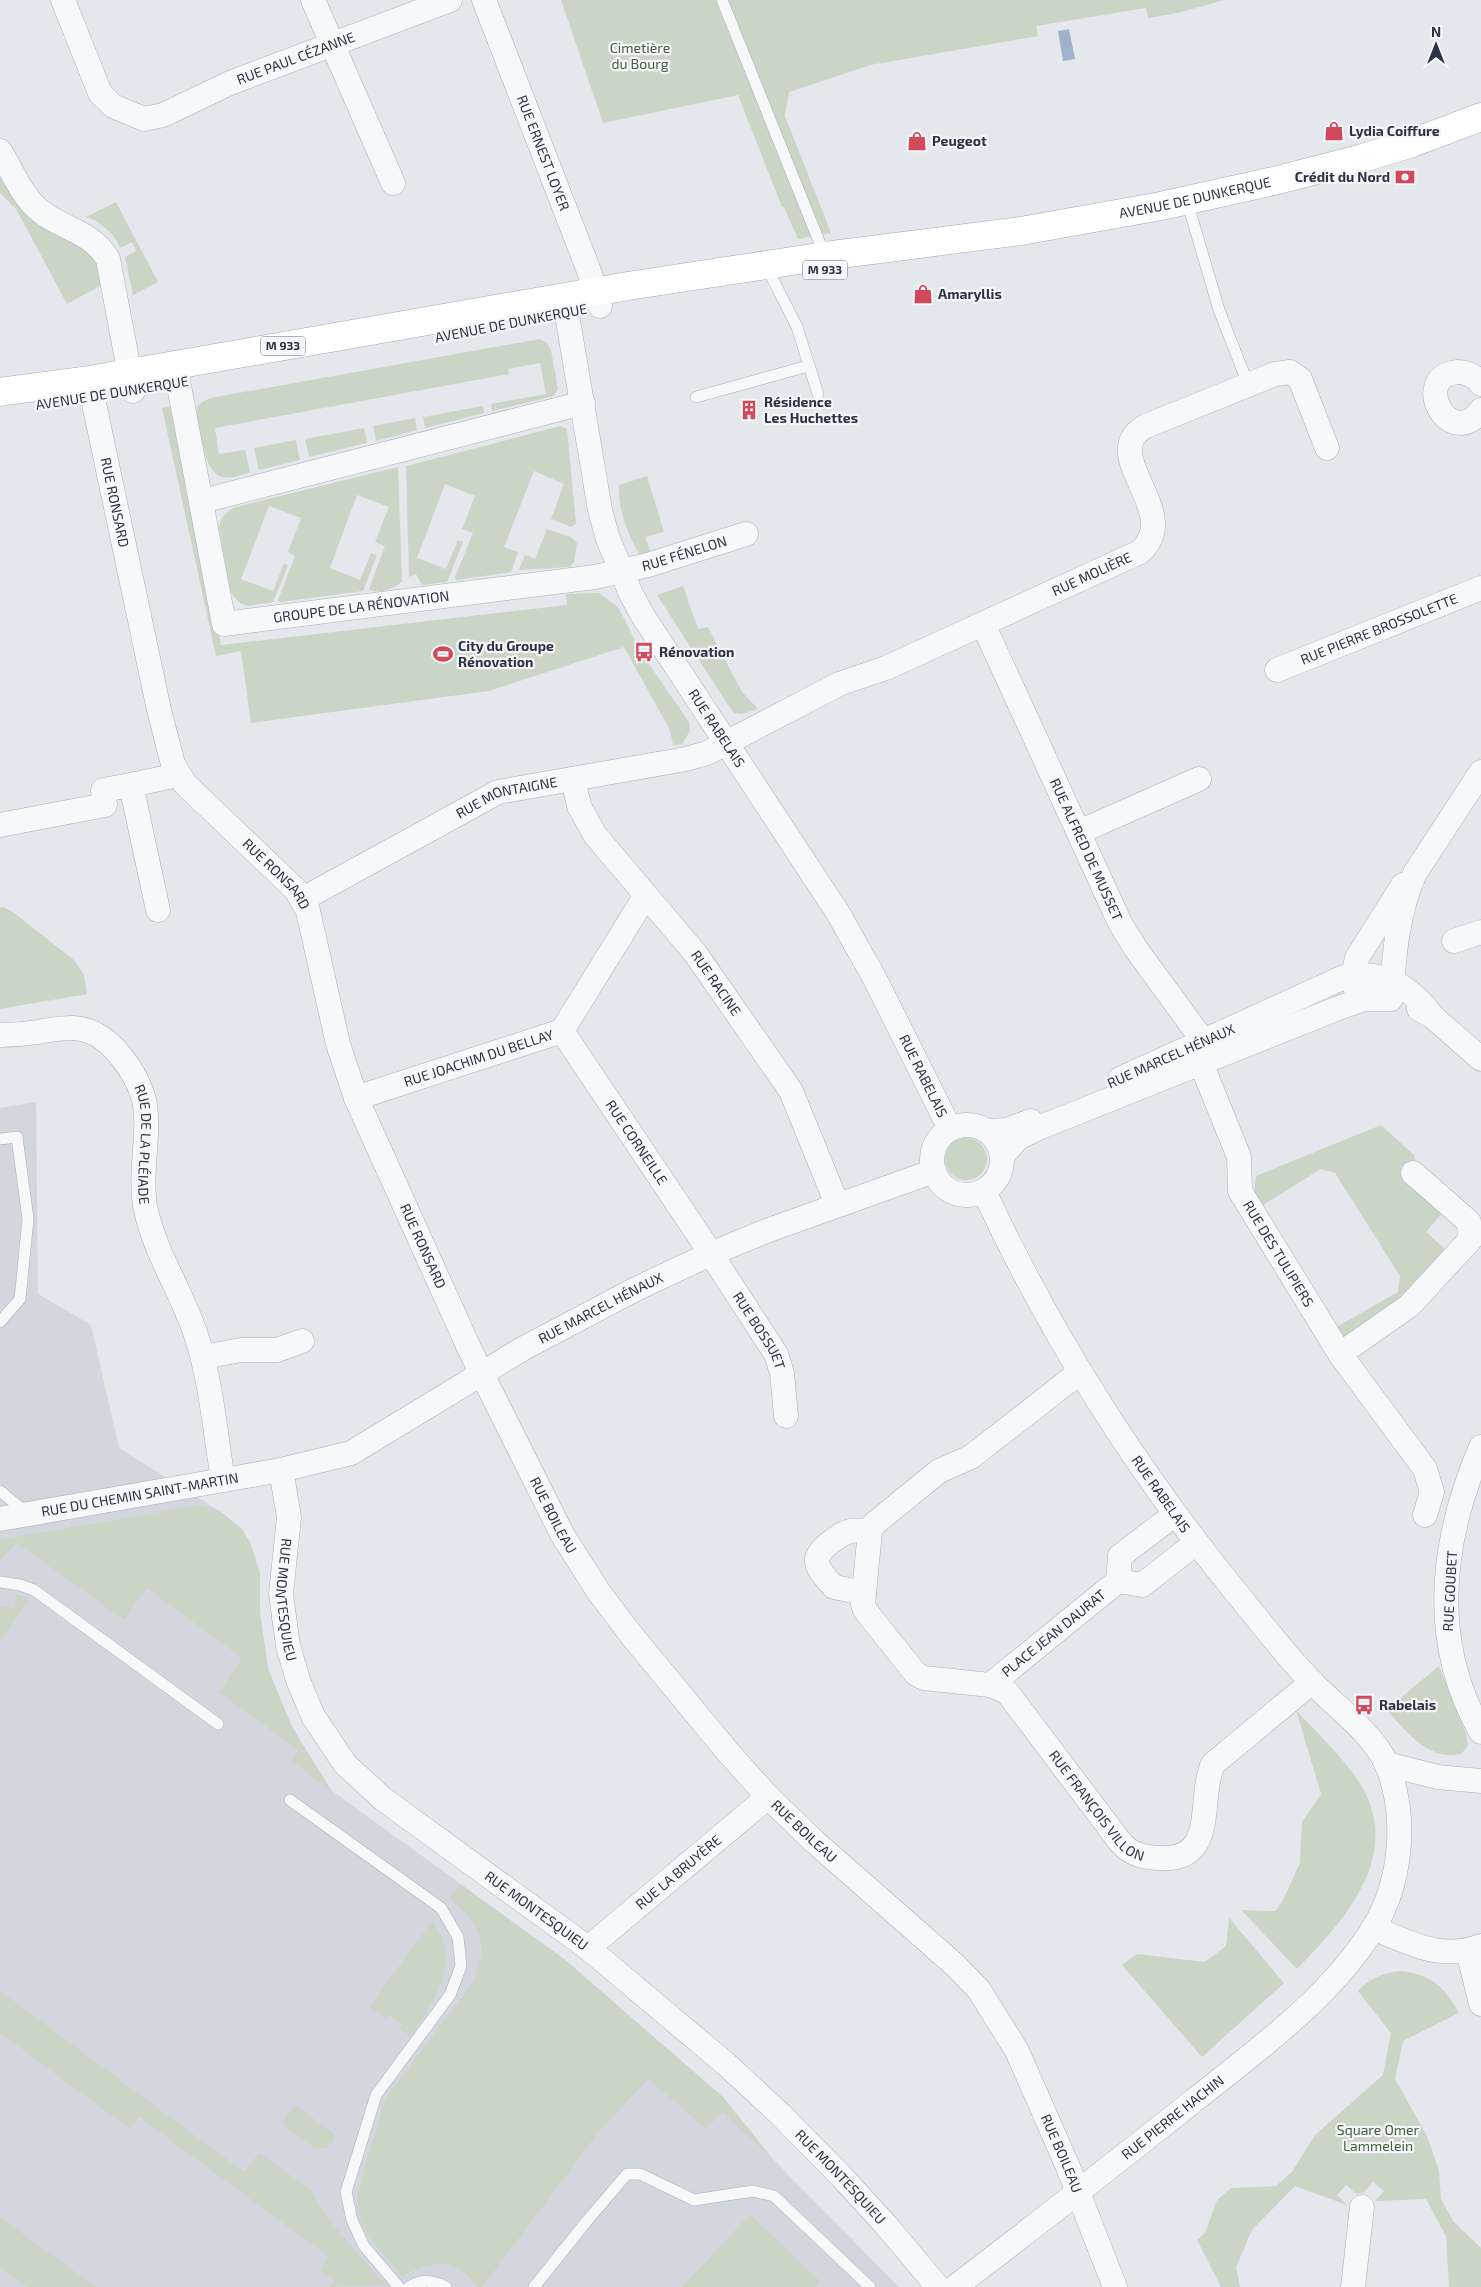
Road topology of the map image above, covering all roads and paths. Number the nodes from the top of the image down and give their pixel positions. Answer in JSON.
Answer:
{"nodes":[{"id":1,"x":63,"y":0,"type":"edge"},
{"id":2,"x":313,"y":0,"type":"edge"},
{"id":3,"x":450,"y":0,"type":"edge"},
{"id":4,"x":484,"y":0,"type":"edge"},
{"id":5,"x":722,"y":0,"type":"edge"},
{"id":6,"x":333,"y":45,"type":"junction"},
{"id":7,"x":1481,"y":117,"type":"edge"},
{"id":8,"x":0,"y":151,"type":"edge"},
{"id":9,"x":393,"y":183,"type":"dead end"},
{"id":10,"x":1187,"y":201,"type":"junction"},
{"id":11,"x":1021,"y":230,"type":"junction"},
{"id":12,"x":826,"y":256,"type":"junction"},
{"id":13,"x":769,"y":271,"type":"junction"},
{"id":14,"x":598,"y":299,"type":"junction"},
{"id":15,"x":566,"y":304,"type":"junction"},
{"id":16,"x":808,"y":366,"type":"junction"},
{"id":17,"x":176,"y":374,"type":"junction"},
{"id":18,"x":131,"y":382,"type":"junction"},
{"id":19,"x":1248,"y":384,"type":"junction"},
{"id":20,"x":1481,"y":384,"type":"edge"},
{"id":21,"x":91,"y":388,"type":"junction"},
{"id":22,"x":0,"y":392,"type":"edge"},
{"id":23,"x":818,"y":394,"type":"dead end"},
{"id":24,"x":696,"y":396,"type":"dead end"},
{"id":25,"x":583,"y":404,"type":"junction"},
{"id":26,"x":0,"y":409,"type":"edge"},
{"id":27,"x":1481,"y":410,"type":"edge"},
{"id":28,"x":1327,"y":448,"type":"dead end"},
{"id":29,"x":202,"y":501,"type":"junction"},
{"id":30,"x":746,"y":534,"type":"dead end"},
{"id":31,"x":622,"y":572,"type":"junction"},
{"id":32,"x":1481,"y":588,"type":"edge"},
{"id":33,"x":983,"y":624,"type":"junction"},
{"id":34,"x":1277,"y":670,"type":"dead end"},
{"id":35,"x":726,"y":743,"type":"junction"},
{"id":36,"x":1481,"y":772,"type":"edge"},
{"id":37,"x":178,"y":775,"type":"junction"},
{"id":38,"x":573,"y":779,"type":"junction"},
{"id":39,"x":1199,"y":779,"type":"dead end"},
{"id":40,"x":131,"y":785,"type":"junction"},
{"id":41,"x":0,"y":825,"type":"edge"},
{"id":42,"x":1079,"y":832,"type":"junction"},
{"id":43,"x":1415,"y":873,"type":"junction"},
{"id":44,"x":646,"y":895,"type":"junction"},
{"id":45,"x":303,"y":899,"type":"junction"},
{"id":46,"x":158,"y":910,"type":"dead end"},
{"id":47,"x":1481,"y":932,"type":"edge"},
{"id":48,"x":1454,"y":941,"type":"dead end"},
{"id":49,"x":1353,"y":975,"type":"junction"},
{"id":50,"x":1392,"y":990,"type":"junction"},
{"id":51,"x":1358,"y":1001,"type":"junction"},
{"id":52,"x":562,"y":1031,"type":"junction"},
{"id":53,"x":0,"y":1035,"type":"edge"},
{"id":54,"x":1207,"y":1054,"type":"junction"},
{"id":55,"x":1481,"y":1059,"type":"edge"},
{"id":56,"x":356,"y":1098,"type":"junction"},
{"id":57,"x":950,"y":1129,"type":"junction"},
{"id":58,"x":988,"y":1131,"type":"junction"},
{"id":59,"x":0,"y":1139,"type":"edge"},
{"id":60,"x":1002,"y":1156,"type":"junction"},
{"id":61,"x":934,"y":1171,"type":"junction"},
{"id":62,"x":1413,"y":1173,"type":"dead end"},
{"id":63,"x":984,"y":1191,"type":"junction"},
{"id":64,"x":837,"y":1204,"type":"junction"},
{"id":65,"x":710,"y":1254,"type":"junction"},
{"id":66,"x":0,"y":1322,"type":"edge"},
{"id":67,"x":302,"y":1341,"type":"dead end"},
{"id":68,"x":1340,"y":1354,"type":"junction"},
{"id":69,"x":203,"y":1357,"type":"junction"},
{"id":70,"x":1080,"y":1372,"type":"junction"},
{"id":71,"x":482,"y":1373,"type":"junction"},
{"id":72,"x":786,"y":1416,"type":"dead end"},
{"id":73,"x":1481,"y":1448,"type":"edge"},
{"id":74,"x":281,"y":1470,"type":"junction"},
{"id":75,"x":223,"y":1480,"type":"junction"},
{"id":76,"x":0,"y":1491,"type":"edge"},
{"id":77,"x":28,"y":1514,"type":"junction"},
{"id":78,"x":1174,"y":1515,"type":"junction"},
{"id":79,"x":1425,"y":1515,"type":"dead end"},
{"id":80,"x":0,"y":1519,"type":"edge"},
{"id":81,"x":870,"y":1531,"type":"junction"},
{"id":82,"x":1196,"y":1543,"type":"junction"},
{"id":83,"x":1118,"y":1581,"type":"junction"},
{"id":84,"x":0,"y":1582,"type":"edge"},
{"id":85,"x":864,"y":1593,"type":"junction"},
{"id":86,"x":1312,"y":1682,"type":"junction"},
{"id":87,"x":990,"y":1685,"type":"junction"},
{"id":88,"x":218,"y":1724,"type":"dead end"},
{"id":89,"x":1481,"y":1732,"type":"edge"},
{"id":90,"x":1386,"y":1764,"type":"junction"},
{"id":91,"x":1481,"y":1781,"type":"edge"},
{"id":92,"x":768,"y":1797,"type":"junction"},
{"id":93,"x":290,"y":1800,"type":"dead end"},
{"id":94,"x":1373,"y":1928,"type":"junction"},
{"id":95,"x":588,"y":1948,"type":"junction"},
{"id":96,"x":1475,"y":1948,"type":"edge"},
{"id":97,"x":1481,"y":2004,"type":"edge"},
{"id":98,"x":1078,"y":2192,"type":"junction"},
{"id":99,"x":1362,"y":2207,"type":"dead end"},
{"id":100,"x":399,"y":2287,"type":"edge"},
{"id":101,"x":409,"y":2287,"type":"edge"},
{"id":102,"x":446,"y":2287,"type":"edge"},
{"id":103,"x":534,"y":2287,"type":"edge"},
{"id":104,"x":870,"y":2287,"type":"edge"},
{"id":105,"x":938,"y":2287,"type":"edge"},
{"id":106,"x":955,"y":2287,"type":"edge"},
{"id":107,"x":1115,"y":2287,"type":"edge"},
{"id":108,"x":1353,"y":2287,"type":"edge"}],
"edges":[{"from":1,"to":6,"type":"street","name":"RUE PAUL CÉZANNE"},
{"from":2,"to":6,"type":"street"},
{"from":3,"to":6,"type":"street","name":"RUE PAUL CÉZANNE"},
{"from":4,"to":14,"type":"street","name":"RUE ERNEST LOYER"},
{"from":5,"to":12,"type":"lane"},
{"from":6,"to":9,"type":"street"},
{"from":7,"to":10,"type":"main road","name":"AVENUE DE DUNKERQUE","number":"M 933"},
{"from":8,"to":18,"type":"street"},
{"from":10,"to":11,"type":"main road","name":"AVENUE DE DUNKERQUE","number":"M 933"},
{"from":10,"to":19,"type":"lane"},
{"from":11,"to":12,"type":"main road","name":"AVENUE DE DUNKERQUE","number":"M 933"},
{"from":11,"to":13,"type":"main road","name":"AVENUE DE DUNKERQUE","number":"M 933"},
{"from":12,"to":13,"type":"main road","name":"AVENUE DE DUNKERQUE","number":"M 933"},
{"from":13,"to":14,"type":"main road","name":"AVENUE DE DUNKERQUE","number":"M 933"},
{"from":13,"to":16,"type":"lane"},
{"from":14,"to":15,"type":"main road","name":"AVENUE DE DUNKERQUE","number":"M 933"},
{"from":15,"to":17,"type":"main road","name":"AVENUE DE DUNKERQUE","number":"M 933"},
{"from":15,"to":25,"type":"street","name":"RUE RABELAIS"},
{"from":16,"to":23,"type":"lane"},
{"from":16,"to":24,"type":"lane"},
{"from":17,"to":18,"type":"main road","name":"AVENUE DE DUNKERQUE","number":"M 933"},
{"from":17,"to":29,"type":"street","name":"GROUPE DE LA RÉNOVATION"},
{"from":18,"to":21,"type":"main road","name":"AVENUE DE DUNKERQUE","number":"M 933"},
{"from":19,"to":28,"type":"street","name":"RUE MOLIÈRE"},
{"from":19,"to":33,"type":"street","name":"RUE MOLIÈRE"},
{"from":20,"to":27,"type":"street"},
{"from":21,"to":22,"type":"main road","name":"AVENUE DE DUNKERQUE","number":"M 933"},
{"from":21,"to":26,"type":"main road","name":"AVENUE DE DUNKERQUE","number":"M 933"},
{"from":21,"to":37,"type":"street","name":"RUE RONSARD"},
{"from":25,"to":29,"type":"street"},
{"from":25,"to":31,"type":"street","name":"RUE RABELAIS"},
{"from":29,"to":31,"type":"street","name":"GROUPE DE LA RÉNOVATION"},
{"from":30,"to":31,"type":"street","name":"RUE FÉNELON"},
{"from":31,"to":35,"type":"street","name":"RUE RABELAIS"},
{"from":32,"to":34,"type":"street","name":"RUE PIERRE BROSSOLETTE"},
{"from":33,"to":35,"type":"street","name":"RUE MOLIÈRE"},
{"from":33,"to":42,"type":"street","name":"RUE ALFRED DE MUSSET"},
{"from":35,"to":38,"type":"street","name":"RUE MONTAIGNE"},
{"from":35,"to":57,"type":"street","name":"RUE RABELAIS"},
{"from":36,"to":43,"type":"street"},
{"from":37,"to":40,"type":"street"},
{"from":37,"to":45,"type":"street","name":"RUE RONSARD"},
{"from":38,"to":44,"type":"street","name":"RUE RACINE"},
{"from":38,"to":45,"type":"street","name":"RUE MONTAIGNE"},
{"from":39,"to":42,"type":"street"},
{"from":40,"to":41,"type":"street"},
{"from":40,"to":46,"type":"street"},
{"from":42,"to":54,"type":"street","name":"RUE ALFRED DE MUSSET"},
{"from":43,"to":49,"type":"street"},
{"from":43,"to":50,"type":"street"},
{"from":44,"to":52,"type":"street","name":"RUE JOACHIM DU BELLAY"},
{"from":44,"to":64,"type":"street","name":"RUE RACINE"},
{"from":45,"to":56,"type":"street","name":"RUE RONSARD"},
{"from":47,"to":48,"type":"street"},
{"from":49,"to":50,"type":"street","name":"RUE MARCEL HÉNAUX"},
{"from":49,"to":51,"type":"street"},
{"from":49,"to":54,"type":"street","name":"RUE MARCEL HÉNAUX"},
{"from":50,"to":51,"type":"street","name":"RUE MARCEL HÉNAUX"},
{"from":50,"to":55,"type":"street","name":"RUE MARCEL HÉNAUX"},
{"from":51,"to":54,"type":"street","name":"RUE MARCEL HÉNAUX"},
{"from":52,"to":56,"type":"street","name":"RUE JOACHIM DU BELLAY"},
{"from":52,"to":65,"type":"street","name":"RUE CORNEILLE"},
{"from":53,"to":69,"type":"street","name":"RUE DE LA PLÉIADE"},
{"from":54,"to":58,"type":"street","name":"RUE MARCEL HÉNAUX"},
{"from":54,"to":60,"type":"street","name":"RUE MARCEL HÉNAUX"},
{"from":54,"to":68,"type":"street","name":"RUE DES TULIPIERS"},
{"from":56,"to":71,"type":"street","name":"RUE RONSARD"},
{"from":57,"to":58,"type":"street"},
{"from":57,"to":61,"type":"street"},
{"from":58,"to":60,"type":"street"},
{"from":59,"to":66,"type":"lane"},
{"from":60,"to":63,"type":"street"},
{"from":61,"to":63,"type":"street"},
{"from":61,"to":64,"type":"street","name":"RUE MARCEL HÉNAUX"},
{"from":62,"to":68,"type":"street"},
{"from":63,"to":70,"type":"street","name":"RUE RABELAIS"},
{"from":64,"to":65,"type":"street","name":"RUE MARCEL HÉNAUX"},
{"from":65,"to":71,"type":"street","name":"RUE MARCEL HÉNAUX"},
{"from":65,"to":72,"type":"street","name":"RUE BOSSUET"},
{"from":67,"to":69,"type":"street"},
{"from":68,"to":79,"type":"street","name":"RUE DES TULIPIERS"},
{"from":69,"to":75,"type":"street","name":"RUE DE LA PLÉIADE"},
{"from":70,"to":78,"type":"street","name":"RUE RABELAIS"},
{"from":70,"to":81,"type":"street"},
{"from":71,"to":74,"type":"street","name":"RUE MARCEL HÉNAUX"},
{"from":71,"to":92,"type":"street","name":"RUE BOILEAU"},
{"from":73,"to":89,"type":"street","name":"RUE GOUBET"},
{"from":74,"to":75,"type":"street","name":"RUE DU CHEMIN SAINT-MARTIN"},
{"from":74,"to":95,"type":"street","name":"RUE MONTESQUIEU"},
{"from":75,"to":77,"type":"street","name":"RUE DU CHEMIN SAINT-MARTIN"},
{"from":76,"to":77,"type":"lane"},
{"from":77,"to":80,"type":"street","name":"RUE DU CHEMIN SAINT-MARTIN"},
{"from":78,"to":82,"type":"street","name":"RUE RABELAIS"},
{"from":78,"to":83,"type":"street","name":"PLACE JEAN DAURAT"},
{"from":81,"to":85,"type":"street","name":"RUE FRANÇOIS VILLON"},
{"from":81,"to":85,"type":"street"},
{"from":82,"to":83,"type":"street","name":"PLACE JEAN DAURAT"},
{"from":82,"to":86,"type":"street","name":"RUE RABELAIS"},
{"from":83,"to":87,"type":"street","name":"PLACE JEAN DAURAT"},
{"from":84,"to":88,"type":"lane"},
{"from":85,"to":87,"type":"street","name":"RUE FRANÇOIS VILLON"},
{"from":86,"to":87,"type":"street","name":"RUE FRANÇOIS VILLON"},
{"from":86,"to":90,"type":"street","name":"RUE RABELAIS"},
{"from":90,"to":91,"type":"street"},
{"from":90,"to":94,"type":"street","name":"RUE PIERRE HACHIN"},
{"from":92,"to":95,"type":"street","name":"RUE LA BRUYÈRE"},
{"from":92,"to":98,"type":"street","name":"RUE BOILEAU"},
{"from":93,"to":100,"type":"lane"},
{"from":94,"to":96,"type":"street"},
{"from":94,"to":98,"type":"street","name":"RUE PIERRE HACHIN"},
{"from":95,"to":105,"type":"street","name":"RUE MONTESQUIEU"},
{"from":96,"to":97,"type":"street"},
{"from":98,"to":106,"type":"street","name":"RUE PIERRE HACHIN"},
{"from":98,"to":107,"type":"street","name":"RUE BOILEAU"},
{"from":99,"to":108,"type":"street"},
{"from":101,"to":102,"type":"lane"},
{"from":103,"to":104,"type":"lane"}]}
